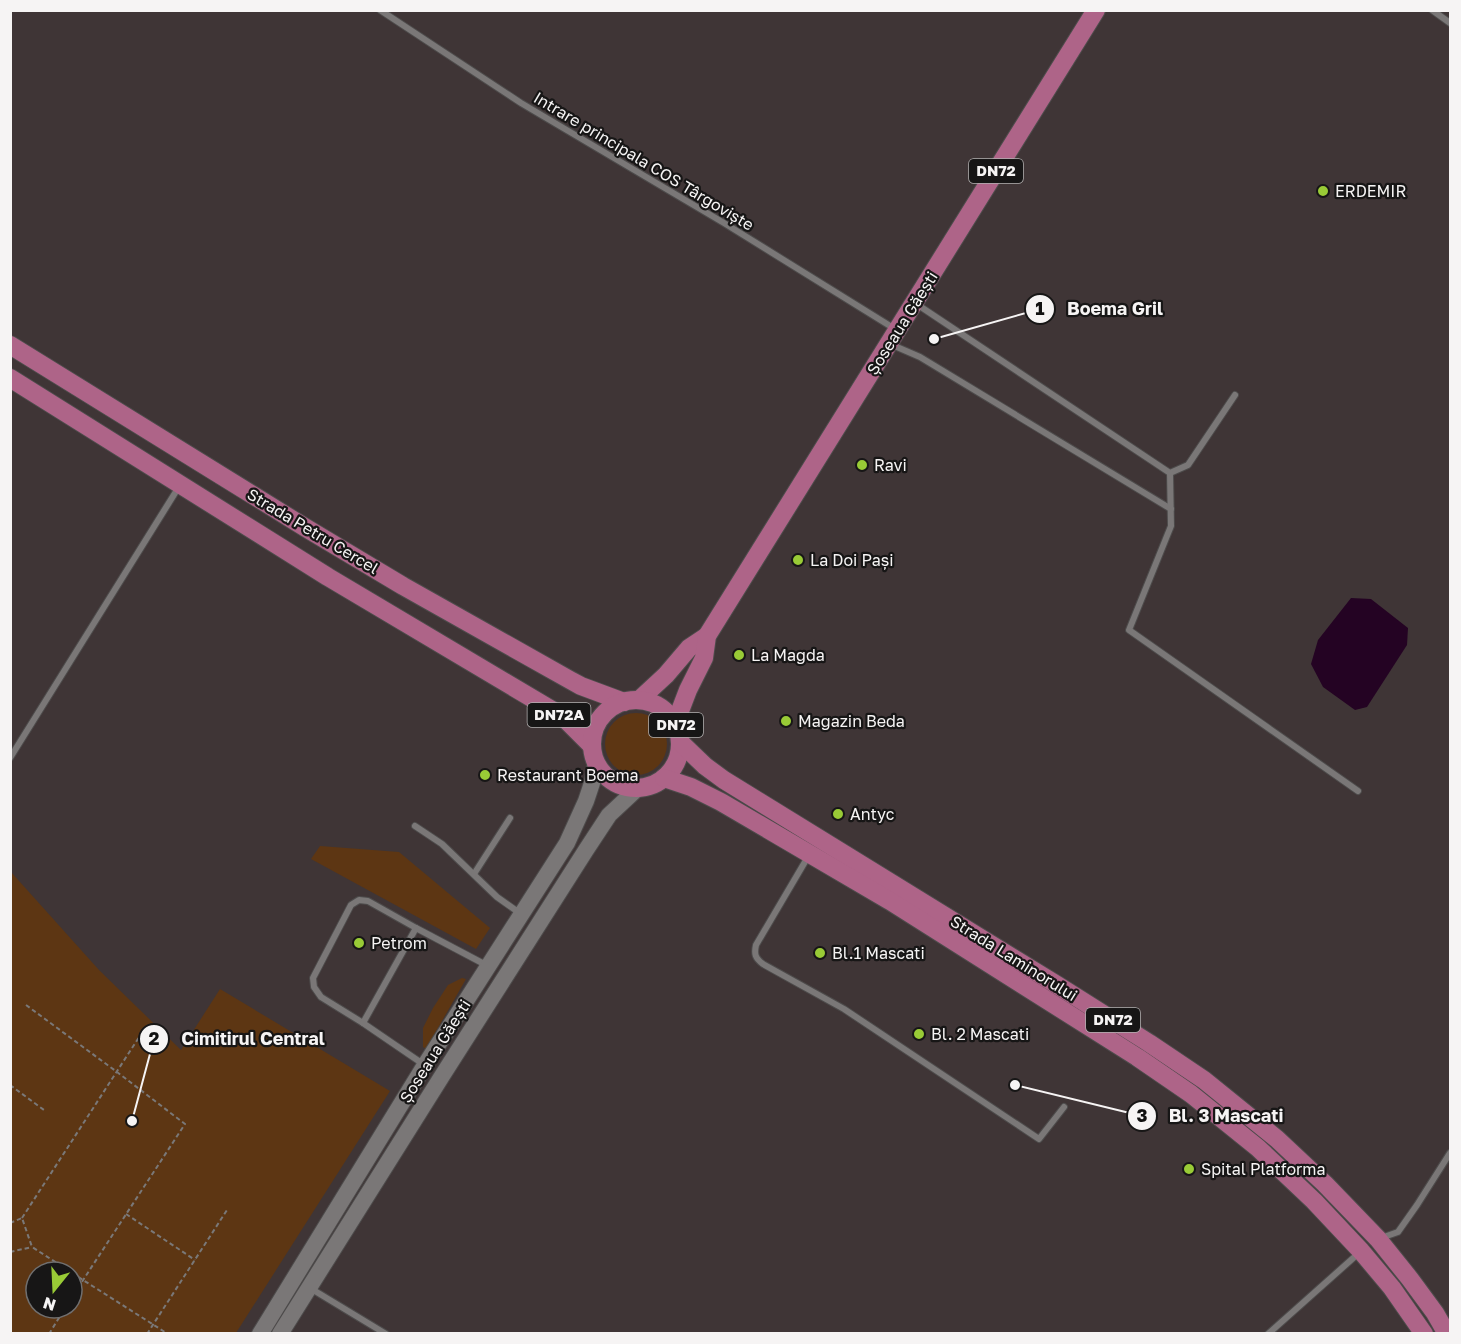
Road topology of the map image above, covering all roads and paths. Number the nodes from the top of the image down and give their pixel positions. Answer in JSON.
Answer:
{"nodes":[{"id":1,"x":380,"y":10,"type":"edge"},
{"id":2,"x":1096,"y":10,"type":"edge"},
{"id":3,"x":1432,"y":10,"type":"edge"},
{"id":4,"x":1450,"y":22,"type":"edge"},
{"id":5,"x":915,"y":302,"type":"junction"},
{"id":6,"x":893,"y":337,"type":"junction"},
{"id":7,"x":10,"y":345,"type":"edge"},
{"id":8,"x":10,"y":378,"type":"edge"},
{"id":9,"x":1235,"y":395,"type":"dead end"},
{"id":10,"x":1170,"y":473,"type":"junction"},
{"id":11,"x":181,"y":485,"type":"junction"},
{"id":12,"x":1171,"y":509,"type":"junction"},
{"id":13,"x":707,"y":636,"type":"junction"},
{"id":14,"x":631,"y":701,"type":"junction"},
{"id":15,"x":675,"y":724,"type":"junction"},
{"id":16,"x":680,"y":742,"type":"junction"},
{"id":17,"x":594,"y":754,"type":"junction"},
{"id":18,"x":10,"y":758,"type":"edge"},
{"id":19,"x":664,"y":778,"type":"junction"},
{"id":20,"x":638,"y":788,"type":"junction"},
{"id":21,"x":1358,"y":791,"type":"dead end"},
{"id":22,"x":510,"y":818,"type":"dead end"},
{"id":23,"x":415,"y":826,"type":"dead end"},
{"id":24,"x":815,"y":846,"type":"junction"},
{"id":25,"x":474,"y":874,"type":"junction"},
{"id":26,"x":521,"y":915,"type":"junction"},
{"id":27,"x":416,"y":928,"type":"junction"},
{"id":28,"x":488,"y":966,"type":"junction"},
{"id":29,"x":504,"y":977,"type":"junction"},
{"id":30,"x":26,"y":1005,"type":"dead end"},
{"id":31,"x":363,"y":1023,"type":"junction"},
{"id":32,"x":145,"y":1028,"type":"dead end"},
{"id":33,"x":425,"y":1065,"type":"junction"},
{"id":34,"x":117,"y":1072,"type":"junction"},
{"id":35,"x":442,"y":1076,"type":"junction"},
{"id":36,"x":10,"y":1085,"type":"edge"},
{"id":37,"x":1064,"y":1107,"type":"dead end"},
{"id":38,"x":45,"y":1110,"type":"dead end"},
{"id":39,"x":1450,"y":1153,"type":"edge"},
{"id":40,"x":228,"y":1210,"type":"dead end"},
{"id":41,"x":126,"y":1214,"type":"junction"},
{"id":42,"x":22,"y":1218,"type":"junction"},
{"id":43,"x":10,"y":1222,"type":"edge"},
{"id":44,"x":1378,"y":1239,"type":"junction"},
{"id":45,"x":32,"y":1247,"type":"junction"},
{"id":46,"x":1361,"y":1251,"type":"junction"},
{"id":47,"x":10,"y":1252,"type":"edge"},
{"id":48,"x":53,"y":1260,"type":"edge"},
{"id":49,"x":195,"y":1260,"type":"junction"},
{"id":50,"x":84,"y":1278,"type":"edge"},
{"id":51,"x":84,"y":1281,"type":"edge"},
{"id":52,"x":309,"y":1287,"type":"junction"},
{"id":53,"x":57,"y":1320,"type":"edge"},
{"id":54,"x":153,"y":1324,"type":"junction"},
{"id":55,"x":48,"y":1334,"type":"edge"},
{"id":56,"x":147,"y":1334,"type":"edge"},
{"id":57,"x":168,"y":1334,"type":"edge"},
{"id":58,"x":260,"y":1334,"type":"edge"},
{"id":59,"x":280,"y":1334,"type":"edge"},
{"id":60,"x":386,"y":1334,"type":"edge"},
{"id":61,"x":1268,"y":1334,"type":"edge"},
{"id":62,"x":1424,"y":1334,"type":"edge"},
{"id":63,"x":1447,"y":1334,"type":"edge"}],
"edges":[{"from":1,"to":6,"type":"lane","name":"Intrare principala COS Târgoviște"},
{"from":2,"to":5,"type":"main road","name":"Șoseaua Găești","number":"DN72"},
{"from":3,"to":4,"type":"lane"},
{"from":5,"to":6,"type":"main road","name":"Șoseaua Găești","number":"DN72"},
{"from":5,"to":10,"type":"lane"},
{"from":6,"to":12,"type":"lane","name":"Intrare principala COS Târgoviște"},
{"from":6,"to":13,"type":"main road","name":"Șoseaua Găești","number":"DN72"},
{"from":7,"to":14,"type":"main road","name":"Strada Petru Cercel","number":"DN72A"},
{"from":8,"to":11,"type":"main road","name":"Strada Petru Cercel"},
{"from":9,"to":10,"type":"lane"},
{"from":10,"to":12,"type":"lane"},
{"from":11,"to":17,"type":"main road","name":"Strada Petru Cercel","number":"DN72A"},
{"from":11,"to":18,"type":"lane"},
{"from":12,"to":21,"type":"lane"},
{"from":13,"to":14,"type":"main road","number":"DN72"},
{"from":13,"to":15,"type":"main road","number":"DN72"},
{"from":14,"to":15,"type":"main road","number":"DN72"},
{"from":14,"to":17,"type":"main road","number":"DN72"},
{"from":15,"to":16,"type":"main road","number":"DN72"},
{"from":16,"to":19,"type":"main road","number":"DN72"},
{"from":16,"to":24,"type":"main road","name":"Strada Laminorului","number":"DN72"},
{"from":17,"to":20,"type":"main road"},
{"from":17,"to":26,"type":"main road","name":"Șoseaua Găești"},
{"from":19,"to":20,"type":"main road"},
{"from":19,"to":24,"type":"main road","name":"Strada Laminorului"},
{"from":20,"to":29,"type":"main road","name":"Șoseaua Găești"},
{"from":22,"to":25,"type":"lane"},
{"from":23,"to":25,"type":"lane"},
{"from":24,"to":37,"type":"lane"},
{"from":24,"to":44,"type":"main road","name":"Strada Laminorului","number":"DN72"},
{"from":24,"to":46,"type":"main road","name":"Strada Laminorului"},
{"from":25,"to":26,"type":"lane"},
{"from":26,"to":28,"type":"main road","name":"Șoseaua Găești"},
{"from":27,"to":28,"type":"lane"},
{"from":27,"to":31,"type":"lane"},
{"from":27,"to":31,"type":"lane"},
{"from":28,"to":29,"type":"main road"},
{"from":28,"to":33,"type":"main road","name":"Șoseaua Găești"},
{"from":29,"to":35,"type":"main road","name":"Șoseaua Găești"},
{"from":30,"to":34,"type":"path"},
{"from":31,"to":33,"type":"lane"},
{"from":32,"to":34,"type":"path"},
{"from":33,"to":35,"type":"main road"},
{"from":33,"to":58,"type":"main road","name":"Șoseaua Găești"},
{"from":34,"to":41,"type":"path"},
{"from":34,"to":42,"type":"path"},
{"from":35,"to":52,"type":"main road","name":"Șoseaua Găești"},
{"from":36,"to":38,"type":"path"},
{"from":39,"to":44,"type":"lane"},
{"from":40,"to":49,"type":"path"},
{"from":41,"to":49,"type":"path"},
{"from":41,"to":50,"type":"path"},
{"from":42,"to":43,"type":"path"},
{"from":42,"to":45,"type":"path"},
{"from":44,"to":46,"type":"main road"},
{"from":44,"to":63,"type":"main road","name":"Strada Laminorului","number":"DN72"},
{"from":45,"to":47,"type":"path"},
{"from":45,"to":48,"type":"path"},
{"from":46,"to":61,"type":"lane"},
{"from":46,"to":62,"type":"main road","name":"Strada Laminorului"},
{"from":49,"to":54,"type":"path"},
{"from":51,"to":54,"type":"path"},
{"from":52,"to":59,"type":"main road","name":"Șoseaua Găești"},
{"from":52,"to":60,"type":"lane"},
{"from":53,"to":55,"type":"path"},
{"from":54,"to":56,"type":"path"},
{"from":54,"to":57,"type":"path"}]}
